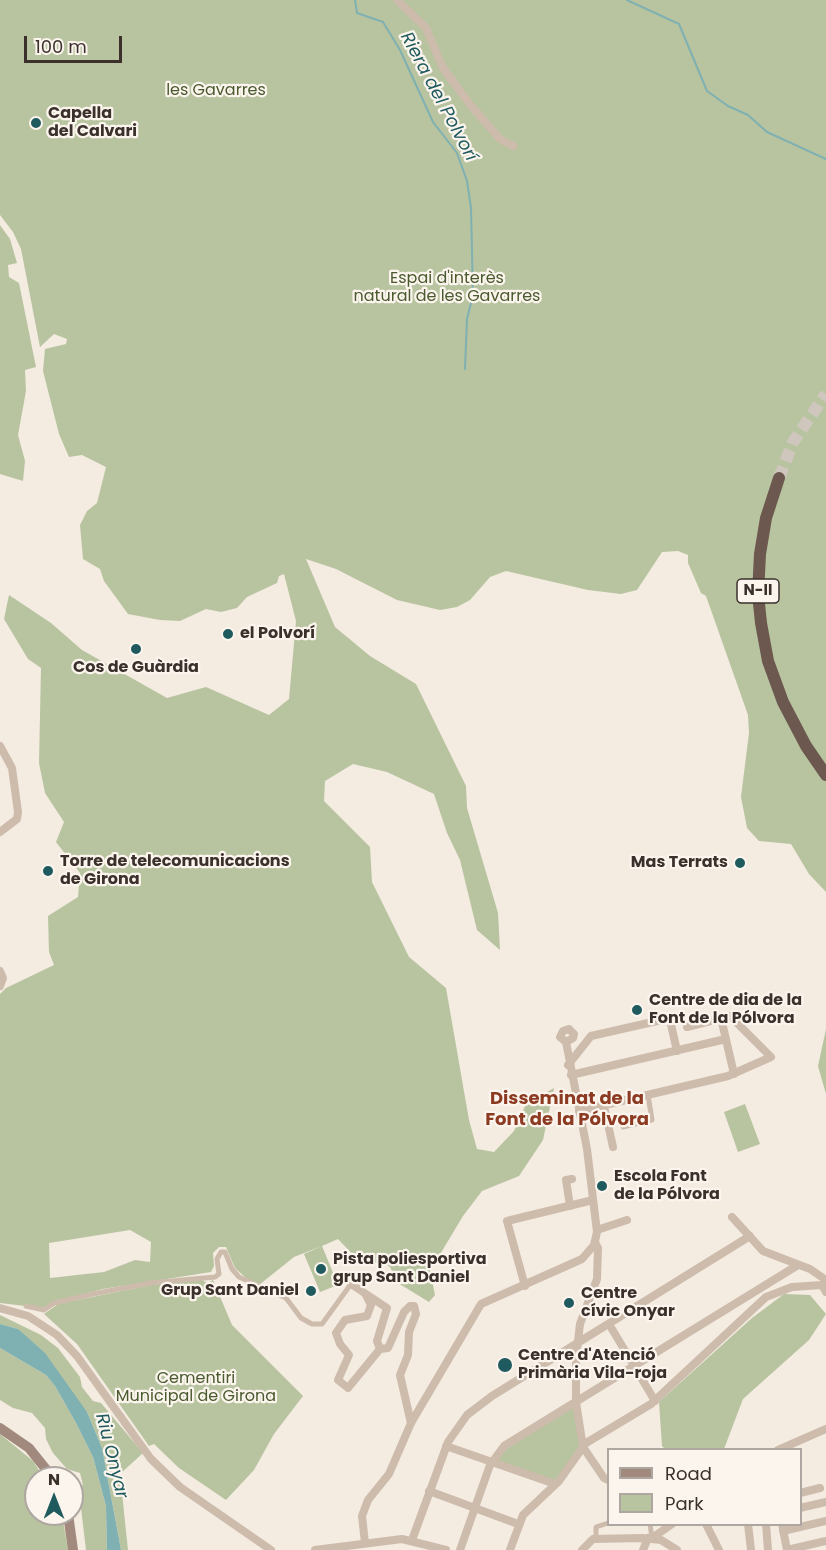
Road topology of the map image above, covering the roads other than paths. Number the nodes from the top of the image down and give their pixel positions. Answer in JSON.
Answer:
{"nodes":[{"id":1,"x":397,"y":0,"type":"edge"},
{"id":2,"x":513,"y":146,"type":"dead end"},
{"id":3,"x":779,"y":478,"type":"tunnel mouth"},
{"id":4,"x":0,"y":746,"type":"edge"},
{"id":5,"x":826,"y":775,"type":"edge"},
{"id":6,"x":0,"y":832,"type":"edge"},
{"id":7,"x":0,"y":971,"type":"edge"},
{"id":8,"x":0,"y":986,"type":"edge"},
{"id":9,"x":721,"y":1018,"type":"junction"},
{"id":10,"x":687,"y":1027,"type":"dead end"},
{"id":11,"x":726,"y":1039,"type":"junction"},
{"id":12,"x":566,"y":1042,"type":"dead end"},
{"id":13,"x":677,"y":1051,"type":"junction"},
{"id":14,"x":568,"y":1065,"type":"junction"},
{"id":15,"x":734,"y":1074,"type":"junction"},
{"id":16,"x":571,"y":1075,"type":"junction"},
{"id":17,"x":648,"y":1095,"type":"junction"},
{"id":18,"x":604,"y":1106,"type":"junction"},
{"id":19,"x":579,"y":1111,"type":"junction"},
{"id":20,"x":623,"y":1127,"type":"dead end"},
{"id":21,"x":613,"y":1147,"type":"dead end"},
{"id":22,"x":572,"y":1179,"type":"dead end"},
{"id":23,"x":593,"y":1200,"type":"junction"},
{"id":24,"x":570,"y":1206,"type":"junction"},
{"id":25,"x":732,"y":1217,"type":"dead end"},
{"id":26,"x":627,"y":1220,"type":"dead end"},
{"id":27,"x":597,"y":1230,"type":"junction"},
{"id":28,"x":750,"y":1236,"type":"junction"},
{"id":29,"x":595,"y":1242,"type":"junction"},
{"id":30,"x":798,"y":1265,"type":"junction"},
{"id":31,"x":351,"y":1284,"type":"joint"},
{"id":32,"x":825,"y":1284,"type":"edge"},
{"id":33,"x":525,"y":1286,"type":"junction"},
{"id":34,"x":366,"y":1295,"type":"junction"},
{"id":35,"x":26,"y":1306,"type":"dead end"},
{"id":36,"x":0,"y":1308,"type":"edge"},
{"id":37,"x":609,"y":1324,"type":"junction"},
{"id":38,"x":577,"y":1343,"type":"junction"},
{"id":39,"x":380,"y":1349,"type":"junction"},
{"id":40,"x":634,"y":1365,"type":"junction"},
{"id":41,"x":655,"y":1401,"type":"junction"},
{"id":42,"x":576,"y":1402,"type":"junction"},
{"id":43,"x":411,"y":1423,"type":"junction"},
{"id":44,"x":0,"y":1428,"type":"edge"},
{"id":45,"x":826,"y":1429,"type":"edge"},
{"id":46,"x":446,"y":1446,"type":"junction"},
{"id":47,"x":583,"y":1447,"type":"junction"},
{"id":48,"x":780,"y":1448,"type":"edge"},
{"id":49,"x":492,"y":1462,"type":"junction"},
{"id":50,"x":43,"y":1466,"type":"edge"},
{"id":51,"x":607,"y":1479,"type":"edge"},
{"id":52,"x":555,"y":1484,"type":"junction"},
{"id":53,"x":820,"y":1488,"type":"dead end"},
{"id":54,"x":429,"y":1491,"type":"junction"},
{"id":55,"x":802,"y":1493,"type":"edge"},
{"id":56,"x":826,"y":1502,"type":"edge"},
{"id":57,"x":475,"y":1508,"type":"junction"},
{"id":58,"x":802,"y":1508,"type":"edge"},
{"id":59,"x":826,"y":1521,"type":"edge"},
{"id":60,"x":518,"y":1524,"type":"junction"},
{"id":61,"x":607,"y":1524,"type":"edge"},
{"id":62,"x":802,"y":1525,"type":"edge"},
{"id":63,"x":70,"y":1526,"type":"edge"},
{"id":64,"x":650,"y":1526,"type":"edge"},
{"id":65,"x":669,"y":1526,"type":"edge"},
{"id":66,"x":707,"y":1526,"type":"edge"},
{"id":67,"x":748,"y":1526,"type":"edge"},
{"id":68,"x":766,"y":1526,"type":"edge"},
{"id":69,"x":782,"y":1528,"type":"edge"},
{"id":70,"x":652,"y":1538,"type":"junction"},
{"id":71,"x":596,"y":1539,"type":"junction"},
{"id":72,"x":412,"y":1540,"type":"junction"},
{"id":73,"x":826,"y":1541,"type":"edge"},
{"id":74,"x":365,"y":1543,"type":"junction"},
{"id":75,"x":584,"y":1547,"type":"edge"},
{"id":76,"x":73,"y":1550,"type":"edge"},
{"id":77,"x":271,"y":1550,"type":"edge"},
{"id":78,"x":315,"y":1550,"type":"edge"},
{"id":79,"x":446,"y":1550,"type":"edge"},
{"id":80,"x":460,"y":1550,"type":"edge"},
{"id":81,"x":510,"y":1550,"type":"edge"},
{"id":82,"x":644,"y":1550,"type":"edge"},
{"id":83,"x":677,"y":1550,"type":"edge"},
{"id":84,"x":720,"y":1550,"type":"edge"},
{"id":85,"x":751,"y":1550,"type":"edge"},
{"id":86,"x":768,"y":1550,"type":"edge"}],
"edges":[{"from":1,"to":2,"type":"street"},
{"from":3,"to":5,"type":"highway","number":"N-II"},
{"from":4,"to":6,"type":"street"},
{"from":7,"to":8,"type":"street"},
{"from":9,"to":10,"type":"street"},
{"from":9,"to":11,"type":"street"},
{"from":9,"to":15,"type":"street"},
{"from":11,"to":13,"type":"street"},
{"from":11,"to":15,"type":"street"},
{"from":12,"to":14,"type":"street"},
{"from":13,"to":14,"type":"street"},
{"from":13,"to":16,"type":"street"},
{"from":14,"to":16,"type":"street"},
{"from":15,"to":17,"type":"street"},
{"from":16,"to":19,"type":"street"},
{"from":17,"to":18,"type":"street"},
{"from":17,"to":20,"type":"street"},
{"from":18,"to":19,"type":"street"},
{"from":18,"to":21,"type":"street"},
{"from":19,"to":23,"type":"street"},
{"from":22,"to":24,"type":"street"},
{"from":23,"to":24,"type":"street"},
{"from":23,"to":27,"type":"street"},
{"from":24,"to":33,"type":"street"},
{"from":25,"to":28,"type":"street"},
{"from":26,"to":27,"type":"street"},
{"from":27,"to":29,"type":"street"},
{"from":28,"to":30,"type":"street"},
{"from":28,"to":37,"type":"street"},
{"from":29,"to":33,"type":"street"},
{"from":29,"to":38,"type":"street"},
{"from":30,"to":32,"type":"street"},
{"from":30,"to":40,"type":"street"},
{"from":31,"to":34,"type":"street"},
{"from":31,"to":35,"type":"street"},
{"from":32,"to":41,"type":"street"},
{"from":33,"to":43,"type":"street"},
{"from":34,"to":39,"type":"street"},
{"from":34,"to":39,"type":"street"},
{"from":36,"to":77,"type":"street"},
{"from":37,"to":38,"type":"street"},
{"from":37,"to":40,"type":"street"},
{"from":38,"to":42,"type":"street"},
{"from":38,"to":46,"type":"street"},
{"from":39,"to":43,"type":"street"},
{"from":40,"to":41,"type":"street"},
{"from":40,"to":42,"type":"street"},
{"from":41,"to":47,"type":"street"},
{"from":42,"to":47,"type":"street"},
{"from":42,"to":49,"type":"street"},
{"from":43,"to":74,"type":"street"},
{"from":44,"to":50,"type":"main road"},
{"from":45,"to":48,"type":"street"},
{"from":46,"to":49,"type":"street"},
{"from":46,"to":54,"type":"street"},
{"from":47,"to":51,"type":"street"},
{"from":47,"to":52,"type":"street"},
{"from":49,"to":52,"type":"street"},
{"from":49,"to":57,"type":"street"},
{"from":52,"to":60,"type":"street"},
{"from":53,"to":55,"type":"street"},
{"from":54,"to":57,"type":"street"},
{"from":54,"to":72,"type":"street"},
{"from":56,"to":58,"type":"street"},
{"from":57,"to":60,"type":"street"},
{"from":57,"to":80,"type":"street"},
{"from":59,"to":62,"type":"street"},
{"from":60,"to":81,"type":"street"},
{"from":61,"to":71,"type":"street"},
{"from":63,"to":76,"type":"main road"},
{"from":64,"to":70,"type":"street"},
{"from":65,"to":70,"type":"street"},
{"from":66,"to":84,"type":"street"},
{"from":67,"to":85,"type":"street"},
{"from":68,"to":86,"type":"street"},
{"from":69,"to":73,"type":"street"},
{"from":70,"to":71,"type":"street"},
{"from":70,"to":82,"type":"street"},
{"from":70,"to":83,"type":"street"},
{"from":71,"to":75,"type":"street"},
{"from":72,"to":74,"type":"street"},
{"from":72,"to":79,"type":"street"},
{"from":74,"to":78,"type":"street"}]}
